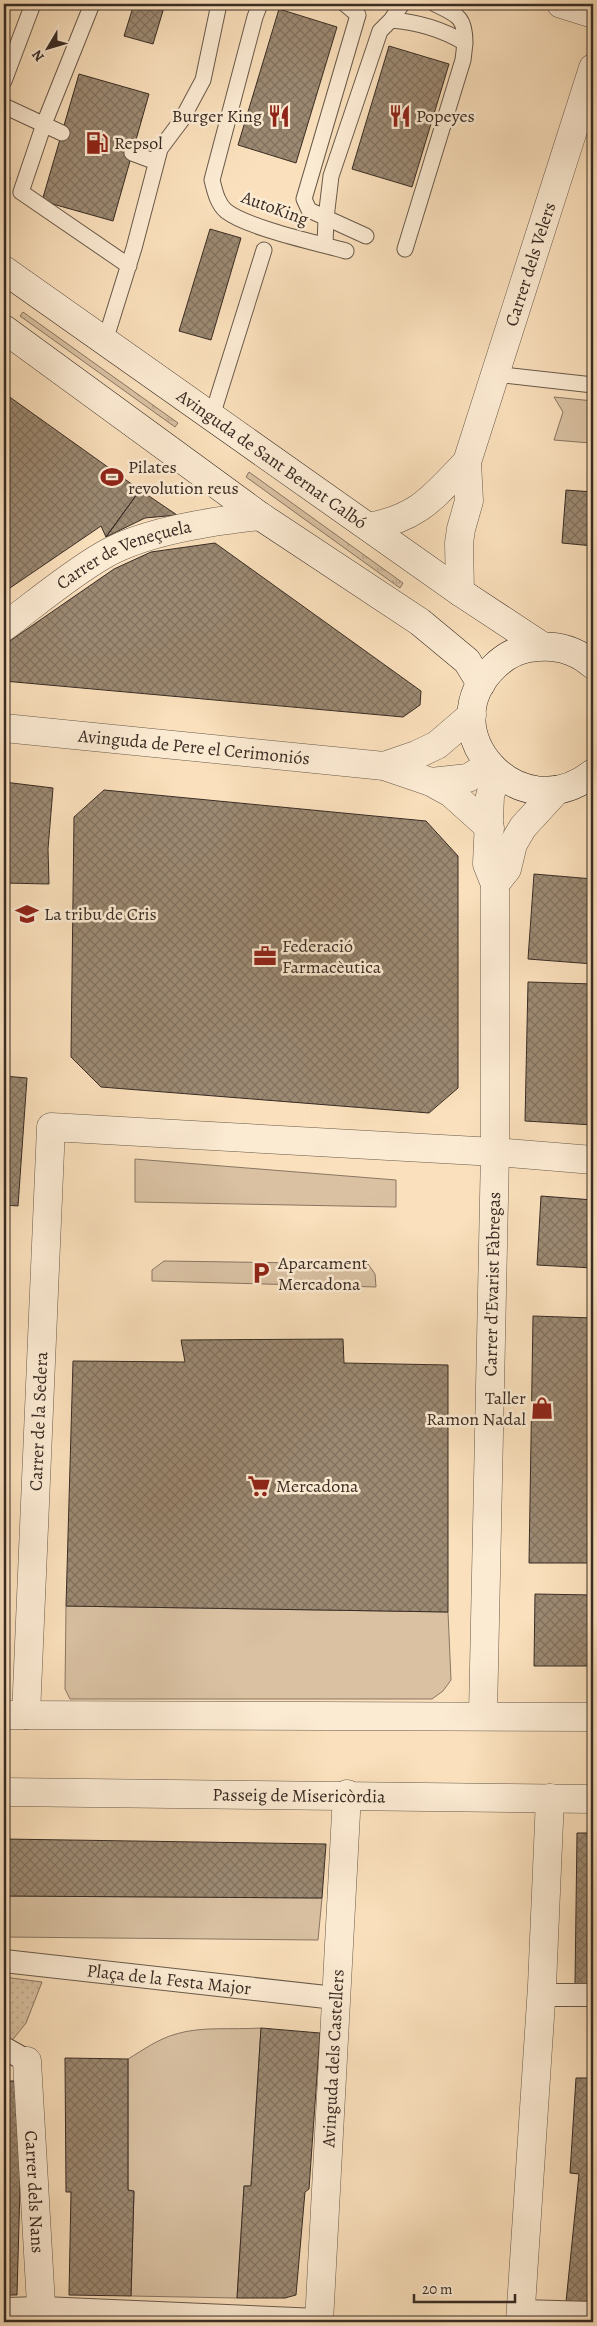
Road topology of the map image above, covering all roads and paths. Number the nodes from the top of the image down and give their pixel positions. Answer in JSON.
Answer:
{"nodes":[{"id":1,"x":33,"y":4,"type":"edge"},
{"id":2,"x":92,"y":4,"type":"edge"},
{"id":3,"x":219,"y":4,"type":"edge"},
{"id":4,"x":260,"y":4,"type":"edge"},
{"id":5,"x":345,"y":4,"type":"edge"},
{"id":6,"x":402,"y":4,"type":"edge"},
{"id":7,"x":435,"y":4,"type":"edge"},
{"id":8,"x":561,"y":4,"type":"edge"},
{"id":9,"x":358,"y":9,"type":"edge"},
{"id":10,"x":593,"y":14,"type":"edge"},
{"id":11,"x":391,"y":20,"type":"junction"},
{"id":12,"x":465,"y":43,"type":"junction"},
{"id":13,"x":593,"y":68,"type":"edge"},
{"id":14,"x":4,"y":81,"type":"edge"},
{"id":15,"x":4,"y":106,"type":"edge"},
{"id":16,"x":44,"y":124,"type":"junction"},
{"id":17,"x":62,"y":133,"type":"dead end"},
{"id":18,"x":132,"y":153,"type":"dead end"},
{"id":19,"x":156,"y":162,"type":"junction"},
{"id":20,"x":326,"y":218,"type":"junction"},
{"id":21,"x":366,"y":236,"type":"dead end"},
{"id":22,"x":325,"y":245,"type":"junction"},
{"id":23,"x":405,"y":249,"type":"dead end"},
{"id":24,"x":264,"y":250,"type":"dead end"},
{"id":25,"x":346,"y":251,"type":"dead end"},
{"id":26,"x":129,"y":266,"type":"junction"},
{"id":27,"x":4,"y":270,"type":"edge"},
{"id":28,"x":4,"y":329,"type":"edge"},
{"id":29,"x":105,"y":341,"type":"junction"},
{"id":30,"x":495,"y":374,"type":"junction"},
{"id":31,"x":593,"y":385,"type":"edge"},
{"id":32,"x":212,"y":416,"type":"junction"},
{"id":33,"x":467,"y":462,"type":"junction"},
{"id":34,"x":260,"y":516,"type":"junction"},
{"id":35,"x":369,"y":527,"type":"junction"},
{"id":36,"x":460,"y":592,"type":"junction"},
{"id":37,"x":4,"y":627,"type":"edge"},
{"id":38,"x":542,"y":646,"type":"junction"},
{"id":39,"x":593,"y":665,"type":"edge"},
{"id":40,"x":481,"y":684,"type":"junction"},
{"id":41,"x":472,"y":715,"type":"junction"},
{"id":42,"x":4,"y":728,"type":"edge"},
{"id":43,"x":384,"y":766,"type":"junction"},
{"id":44,"x":493,"y":769,"type":"junction"},
{"id":45,"x":431,"y":782,"type":"junction"},
{"id":46,"x":581,"y":782,"type":"edge"},
{"id":47,"x":490,"y":828,"type":"junction"},
{"id":48,"x":495,"y":884,"type":"junction"},
{"id":49,"x":495,"y":1152,"type":"junction"},
{"id":50,"x":593,"y":1160,"type":"edge"},
{"id":51,"x":15,"y":1715,"type":"edge"},
{"id":52,"x":483,"y":1715,"type":"junction"},
{"id":53,"x":593,"y":1717,"type":"edge"},
{"id":54,"x":4,"y":1792,"type":"edge"},
{"id":55,"x":347,"y":1794,"type":"junction"},
{"id":56,"x":550,"y":1798,"type":"junction"},
{"id":57,"x":593,"y":1799,"type":"edge"},
{"id":58,"x":4,"y":1961,"type":"edge"},
{"id":59,"x":541,"y":1995,"type":"junction"},
{"id":60,"x":593,"y":1995,"type":"edge"},
{"id":61,"x":335,"y":1998,"type":"junction"},
{"id":62,"x":16,"y":2054,"type":"edge"},
{"id":63,"x":4,"y":2309,"type":"edge"},
{"id":64,"x":593,"y":2313,"type":"edge"},
{"id":65,"x":42,"y":2315,"type":"edge"},
{"id":66,"x":521,"y":2317,"type":"edge"},
{"id":67,"x":319,"y":2321,"type":"edge"}],
"edges":[{"from":1,"to":14,"type":"lane"},
{"from":2,"to":16,"type":"lane"},
{"from":3,"to":19,"type":"lane"},
{"from":4,"to":22,"type":"lane","name":"AutoKing"},
{"from":5,"to":9,"type":"lane","name":"AutoKing"},
{"from":6,"to":11,"type":"lane"},
{"from":7,"to":12,"type":"lane"},
{"from":8,"to":10,"type":"street"},
{"from":9,"to":20,"type":"lane","name":"AutoKing"},
{"from":11,"to":12,"type":"lane"},
{"from":11,"to":20,"type":"lane"},
{"from":12,"to":23,"type":"lane"},
{"from":13,"to":30,"type":"street","name":"Carrer dels Velers"},
{"from":15,"to":16,"type":"lane"},
{"from":16,"to":17,"type":"lane"},
{"from":16,"to":26,"type":"lane"},
{"from":18,"to":19,"type":"lane"},
{"from":19,"to":26,"type":"lane"},
{"from":20,"to":21,"type":"lane","name":"AutoKing"},
{"from":20,"to":22,"type":"lane"},
{"from":22,"to":25,"type":"lane","name":"AutoKing"},
{"from":24,"to":32,"type":"lane"},
{"from":26,"to":29,"type":"lane"},
{"from":27,"to":29,"type":"street","name":"Avinguda de Sant Bernat Calbó"},
{"from":28,"to":34,"type":"street"},
{"from":29,"to":32,"type":"street","name":"Avinguda de Sant Bernat Calbó"},
{"from":30,"to":31,"type":"lane"},
{"from":30,"to":33,"type":"street","name":"Carrer dels Velers"},
{"from":32,"to":35,"type":"street","name":"Avinguda de Sant Bernat Calbó"},
{"from":33,"to":35,"type":"street","name":"Carrer dels Velers"},
{"from":33,"to":36,"type":"street","name":"Carrer dels Velers"},
{"from":34,"to":37,"type":"street","name":"Carrer de Veneçuela"},
{"from":34,"to":40,"type":"street"},
{"from":35,"to":36,"type":"street","name":"Avinguda de Sant Bernat Calbó"},
{"from":36,"to":38,"type":"street","name":"Avinguda de Sant Bernat Calbó"},
{"from":38,"to":39,"type":"street"},
{"from":38,"to":40,"type":"street"},
{"from":40,"to":41,"type":"street"},
{"from":41,"to":43,"type":"street","name":"Avinguda de Pere el Cerimoniós"},
{"from":41,"to":44,"type":"street"},
{"from":42,"to":43,"type":"street","name":"Avinguda de Pere el Cerimoniós"},
{"from":43,"to":45,"type":"street","name":"Avinguda de Pere el Cerimoniós"},
{"from":44,"to":45,"type":"street","name":"Avinguda de Pere el Cerimoniós"},
{"from":44,"to":46,"type":"street"},
{"from":44,"to":47,"type":"street","name":"Carrer d'Evarist Fàbregas"},
{"from":45,"to":47,"type":"street","name":"Avinguda de Pere el Cerimoniós"},
{"from":46,"to":48,"type":"street"},
{"from":47,"to":48,"type":"street","name":"Carrer d'Evarist Fàbregas"},
{"from":48,"to":49,"type":"street","name":"Carrer d'Evarist Fàbregas"},
{"from":49,"to":50,"type":"street"},
{"from":49,"to":51,"type":"street","name":"Carrer de la Sedera"},
{"from":49,"to":52,"type":"street","name":"Carrer d'Evarist Fàbregas"},
{"from":51,"to":52,"type":"street"},
{"from":52,"to":53,"type":"street"},
{"from":54,"to":55,"type":"street","name":"Passeig de Misericòrdia"},
{"from":55,"to":56,"type":"street","name":"Passeig de Misericòrdia"},
{"from":55,"to":61,"type":"street","name":"Avinguda dels Castellers"},
{"from":56,"to":57,"type":"street","name":"Passeig de Misericòrdia"},
{"from":56,"to":59,"type":"street"},
{"from":58,"to":61,"type":"street","name":"Plaça de la Festa Major"},
{"from":59,"to":60,"type":"street"},
{"from":59,"to":66,"type":"street"},
{"from":61,"to":67,"type":"street","name":"Avinguda dels Castellers"},
{"from":62,"to":65,"type":"street","name":"Carrer dels Nans"},
{"from":63,"to":65,"type":"street"},
{"from":64,"to":66,"type":"street"},
{"from":65,"to":67,"type":"street"}]}
